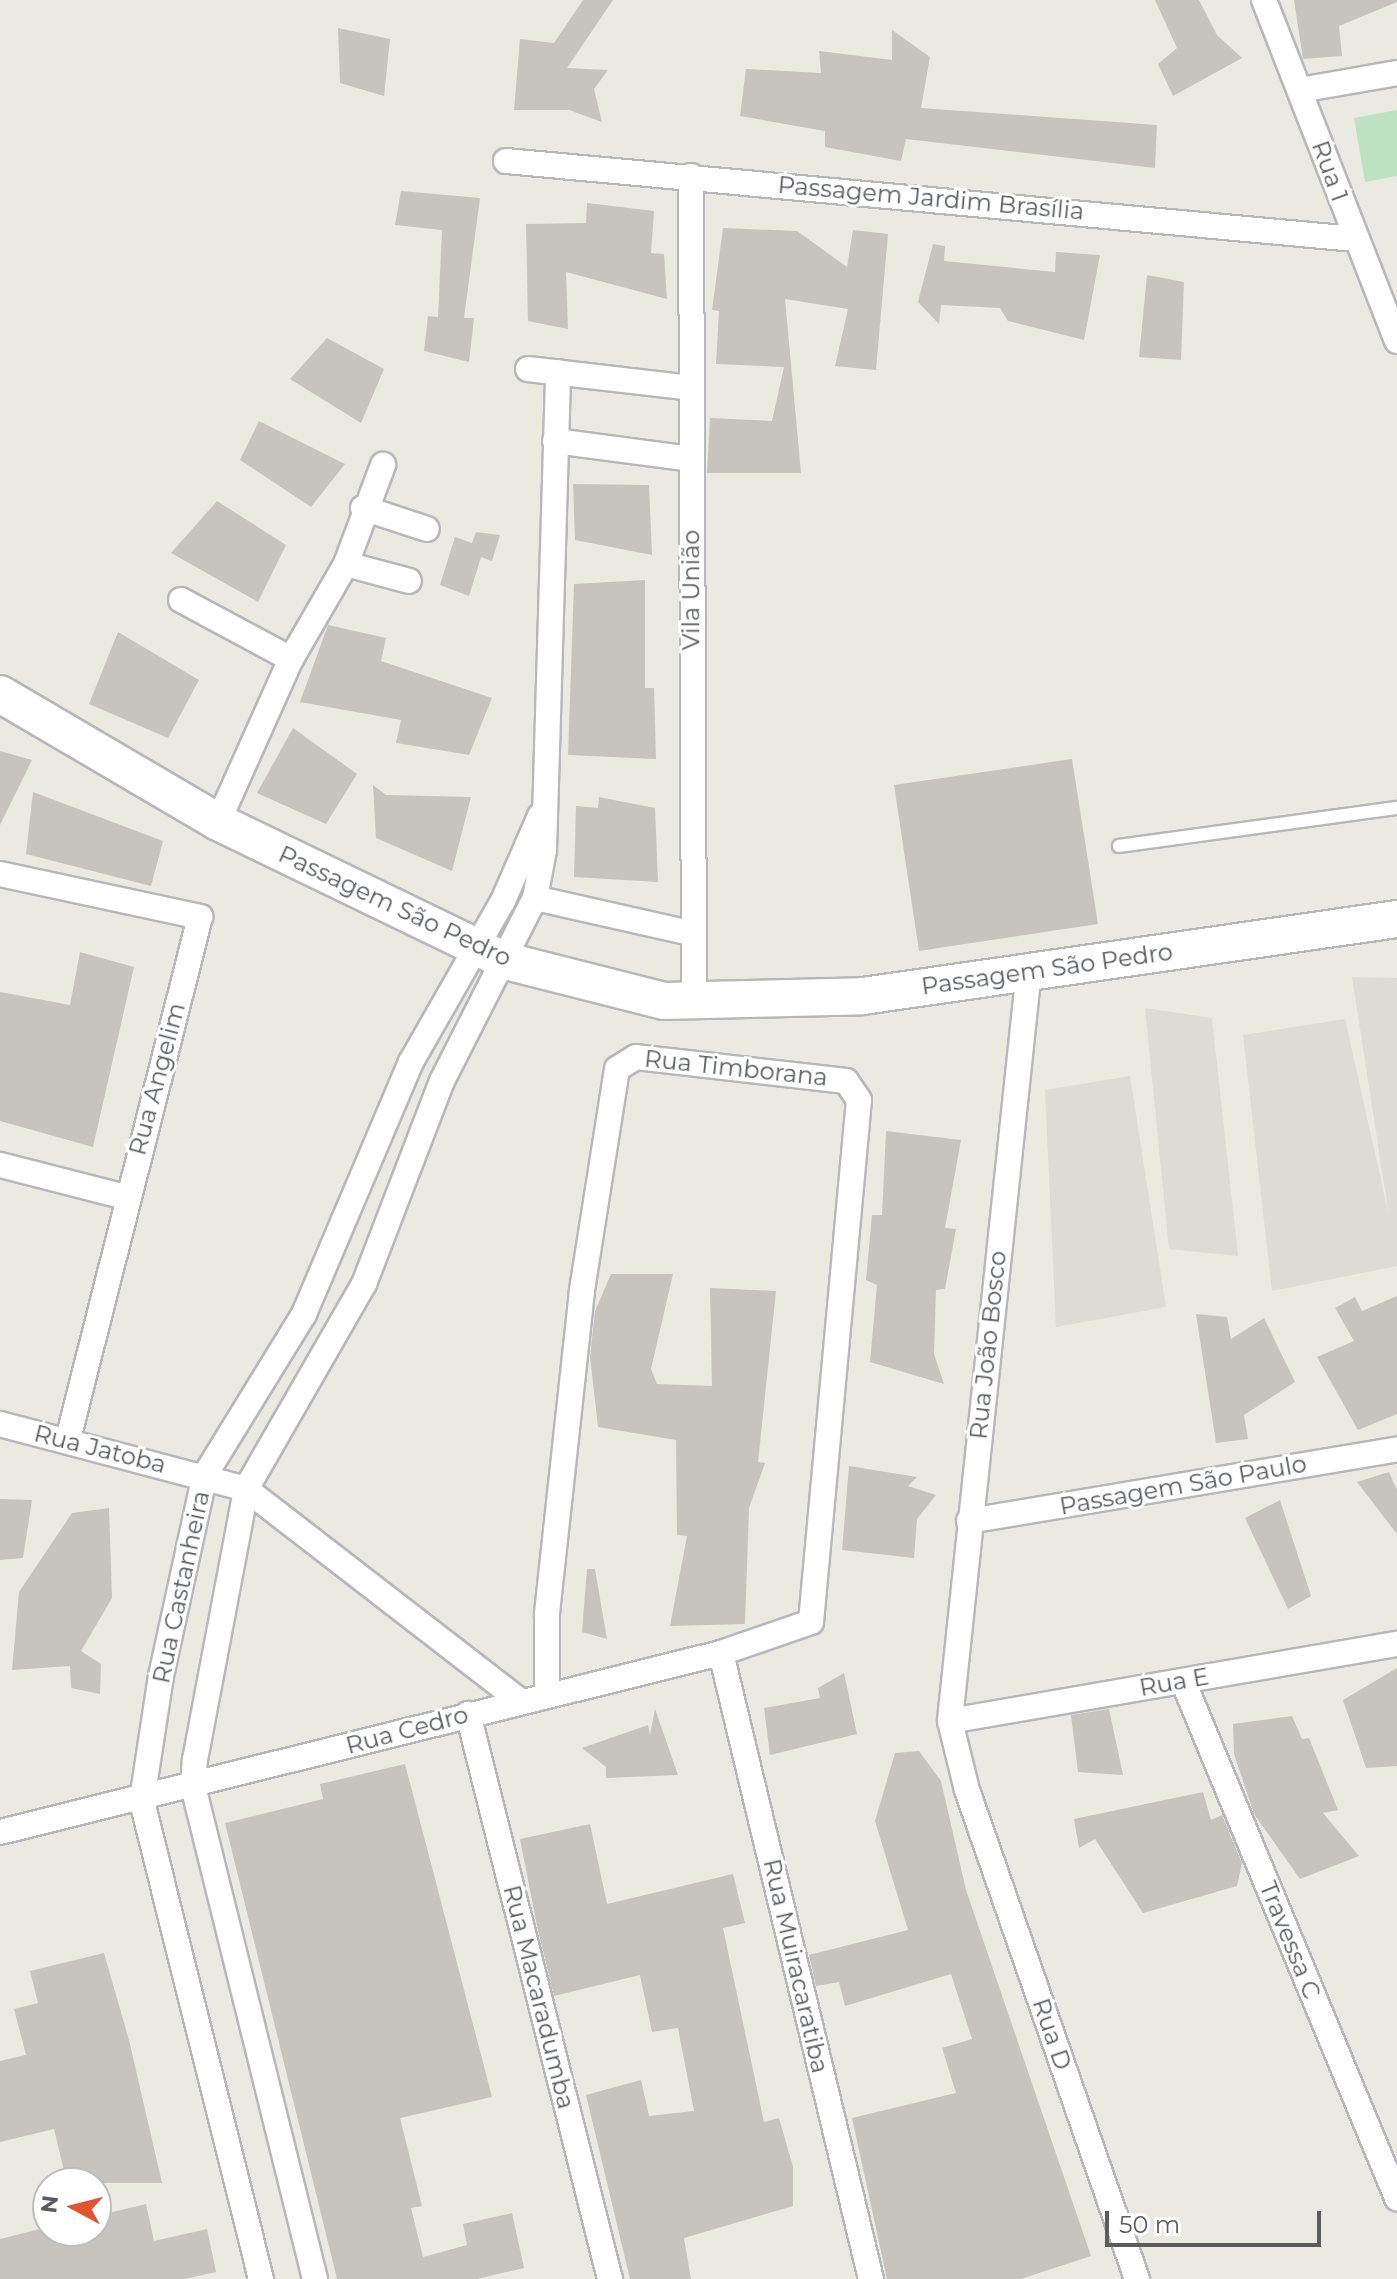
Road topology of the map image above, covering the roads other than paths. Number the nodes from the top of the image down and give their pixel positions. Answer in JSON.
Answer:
{"nodes":[{"id":1,"x":1264,"y":0,"type":"edge"},
{"id":2,"x":1397,"y":73,"type":"edge"},
{"id":3,"x":1300,"y":90,"type":"junction"},
{"id":4,"x":506,"y":161,"type":"dead end"},
{"id":5,"x":691,"y":176,"type":"junction"},
{"id":6,"x":1355,"y":239,"type":"junction"},
{"id":7,"x":1390,"y":308,"type":"edge"},
{"id":8,"x":1397,"y":341,"type":"edge"},
{"id":9,"x":528,"y":369,"type":"dead end"},
{"id":10,"x":558,"y":372,"type":"junction"},
{"id":11,"x":691,"y":388,"type":"junction"},
{"id":12,"x":555,"y":441,"type":"junction"},
{"id":13,"x":691,"y":459,"type":"junction"},
{"id":14,"x":383,"y":465,"type":"dead end"},
{"id":15,"x":363,"y":508,"type":"junction"},
{"id":16,"x":427,"y":529,"type":"dead end"},
{"id":17,"x":346,"y":564,"type":"junction"},
{"id":18,"x":409,"y":581,"type":"dead end"},
{"id":19,"x":181,"y":600,"type":"dead end"},
{"id":20,"x":291,"y":659,"type":"junction"},
{"id":21,"x":0,"y":694,"type":"edge"},
{"id":22,"x":1397,"y":808,"type":"edge"},
{"id":23,"x":541,"y":814,"type":"junction"},
{"id":24,"x":218,"y":822,"type":"junction"},
{"id":25,"x":1119,"y":846,"type":"dead end"},
{"id":26,"x":0,"y":874,"type":"edge"},
{"id":27,"x":535,"y":898,"type":"junction"},
{"id":28,"x":1397,"y":919,"type":"edge"},
{"id":29,"x":690,"y":933,"type":"junction"},
{"id":30,"x":490,"y":954,"type":"junction"},
{"id":31,"x":1029,"y":970,"type":"junction"},
{"id":32,"x":694,"y":1004,"type":"junction"},
{"id":33,"x":411,"y":1062,"type":"junction"},
{"id":34,"x":442,"y":1081,"type":"junction"},
{"id":35,"x":0,"y":1165,"type":"edge"},
{"id":36,"x":126,"y":1197,"type":"junction"},
{"id":37,"x":0,"y":1424,"type":"edge"},
{"id":38,"x":68,"y":1439,"type":"junction"},
{"id":39,"x":1397,"y":1449,"type":"edge"},
{"id":40,"x":205,"y":1475,"type":"junction"},
{"id":41,"x":246,"y":1489,"type":"junction"},
{"id":42,"x":969,"y":1521,"type":"junction"},
{"id":43,"x":811,"y":1622,"type":"joint"},
{"id":44,"x":1397,"y":1644,"type":"edge"},
{"id":45,"x":721,"y":1653,"type":"junction"},
{"id":46,"x":1183,"y":1681,"type":"junction"},
{"id":47,"x":547,"y":1695,"type":"junction"},
{"id":48,"x":520,"y":1701,"type":"junction"},
{"id":49,"x":468,"y":1714,"type":"junction"},
{"id":50,"x":950,"y":1721,"type":"junction"},
{"id":51,"x":193,"y":1786,"type":"junction"},
{"id":52,"x":142,"y":1800,"type":"junction"},
{"id":53,"x":0,"y":1832,"type":"edge"},
{"id":54,"x":1397,"y":2198,"type":"edge"},
{"id":55,"x":261,"y":2279,"type":"edge"},
{"id":56,"x":315,"y":2279,"type":"edge"},
{"id":57,"x":610,"y":2279,"type":"edge"},
{"id":58,"x":871,"y":2279,"type":"edge"},
{"id":59,"x":1137,"y":2279,"type":"edge"}],
"edges":[{"from":1,"to":3,"type":"street","name":"Rua 1"},
{"from":2,"to":3,"type":"street"},
{"from":3,"to":6,"type":"street","name":"Rua 1"},
{"from":4,"to":5,"type":"street","name":"Passagem Jardim Brasília"},
{"from":5,"to":6,"type":"street","name":"Passagem Jardim Brasília"},
{"from":5,"to":11,"type":"street","name":"Vila União"},
{"from":6,"to":7,"type":"street","name":"Rua 1"},
{"from":7,"to":8,"type":"street","name":"Rua 1"},
{"from":9,"to":10,"type":"street"},
{"from":10,"to":11,"type":"street"},
{"from":10,"to":12,"type":"street"},
{"from":11,"to":13,"type":"street","name":"Vila União"},
{"from":12,"to":13,"type":"street"},
{"from":12,"to":23,"type":"street"},
{"from":13,"to":29,"type":"street","name":"Vila União"},
{"from":14,"to":15,"type":"street"},
{"from":15,"to":16,"type":"street"},
{"from":15,"to":17,"type":"street"},
{"from":17,"to":18,"type":"street"},
{"from":17,"to":20,"type":"street"},
{"from":19,"to":20,"type":"street"},
{"from":20,"to":24,"type":"street"},
{"from":21,"to":24,"type":"street","name":"Passagem São Pedro"},
{"from":22,"to":25,"type":"lane"},
{"from":23,"to":27,"type":"street"},
{"from":23,"to":30,"type":"street"},
{"from":24,"to":30,"type":"street","name":"Passagem São Pedro"},
{"from":26,"to":36,"type":"street","name":"Rua Angelim"},
{"from":27,"to":29,"type":"street"},
{"from":27,"to":30,"type":"street"},
{"from":28,"to":31,"type":"street","name":"Passagem São Pedro"},
{"from":29,"to":32,"type":"street","name":"Vila União"},
{"from":30,"to":32,"type":"street","name":"Passagem São Pedro"},
{"from":30,"to":33,"type":"street","name":"Rua Castanheira"},
{"from":30,"to":34,"type":"street","name":"Rua Castanheira"},
{"from":31,"to":32,"type":"street","name":"Passagem São Pedro"},
{"from":31,"to":42,"type":"street","name":"Rua João Bosco"},
{"from":33,"to":34,"type":"street"},
{"from":33,"to":40,"type":"street","name":"Rua Castanheira"},
{"from":34,"to":41,"type":"street","name":"Rua Castanheira"},
{"from":35,"to":36,"type":"street"},
{"from":36,"to":38,"type":"street","name":"Rua Angelim"},
{"from":37,"to":38,"type":"street","name":"Rua Jatoba"},
{"from":38,"to":40,"type":"street","name":"Rua Jatoba"},
{"from":39,"to":42,"type":"street","name":"Passagem São Paulo"},
{"from":40,"to":41,"type":"street","name":"Rua Jatoba"},
{"from":40,"to":52,"type":"street","name":"Rua Castanheira"},
{"from":41,"to":48,"type":"street","name":"Rua Jatoba"},
{"from":41,"to":51,"type":"street","name":"Rua Castanheira"},
{"from":42,"to":50,"type":"street","name":"Rua João Bosco"},
{"from":43,"to":45,"type":"street","name":"Rua Cedro"},
{"from":43,"to":47,"type":"street","name":"Rua Timborana"},
{"from":44,"to":46,"type":"street","name":"Rua E"},
{"from":45,"to":47,"type":"street","name":"Rua Cedro"},
{"from":45,"to":58,"type":"street","name":"Rua Muiracaratiba"},
{"from":46,"to":50,"type":"street","name":"Rua E"},
{"from":46,"to":54,"type":"street","name":"Travessa C"},
{"from":47,"to":48,"type":"street","name":"Rua Cedro"},
{"from":48,"to":49,"type":"street","name":"Rua Cedro"},
{"from":49,"to":51,"type":"street","name":"Rua Cedro"},
{"from":49,"to":57,"type":"street","name":"Rua Macaradumba"},
{"from":50,"to":59,"type":"street","name":"Rua D"},
{"from":51,"to":52,"type":"street","name":"Rua Cedro"},
{"from":51,"to":56,"type":"street","name":"Rua Castanheira"},
{"from":52,"to":53,"type":"street","name":"Rua Cedro"},
{"from":52,"to":55,"type":"street","name":"Rua Castanheira"}]}
